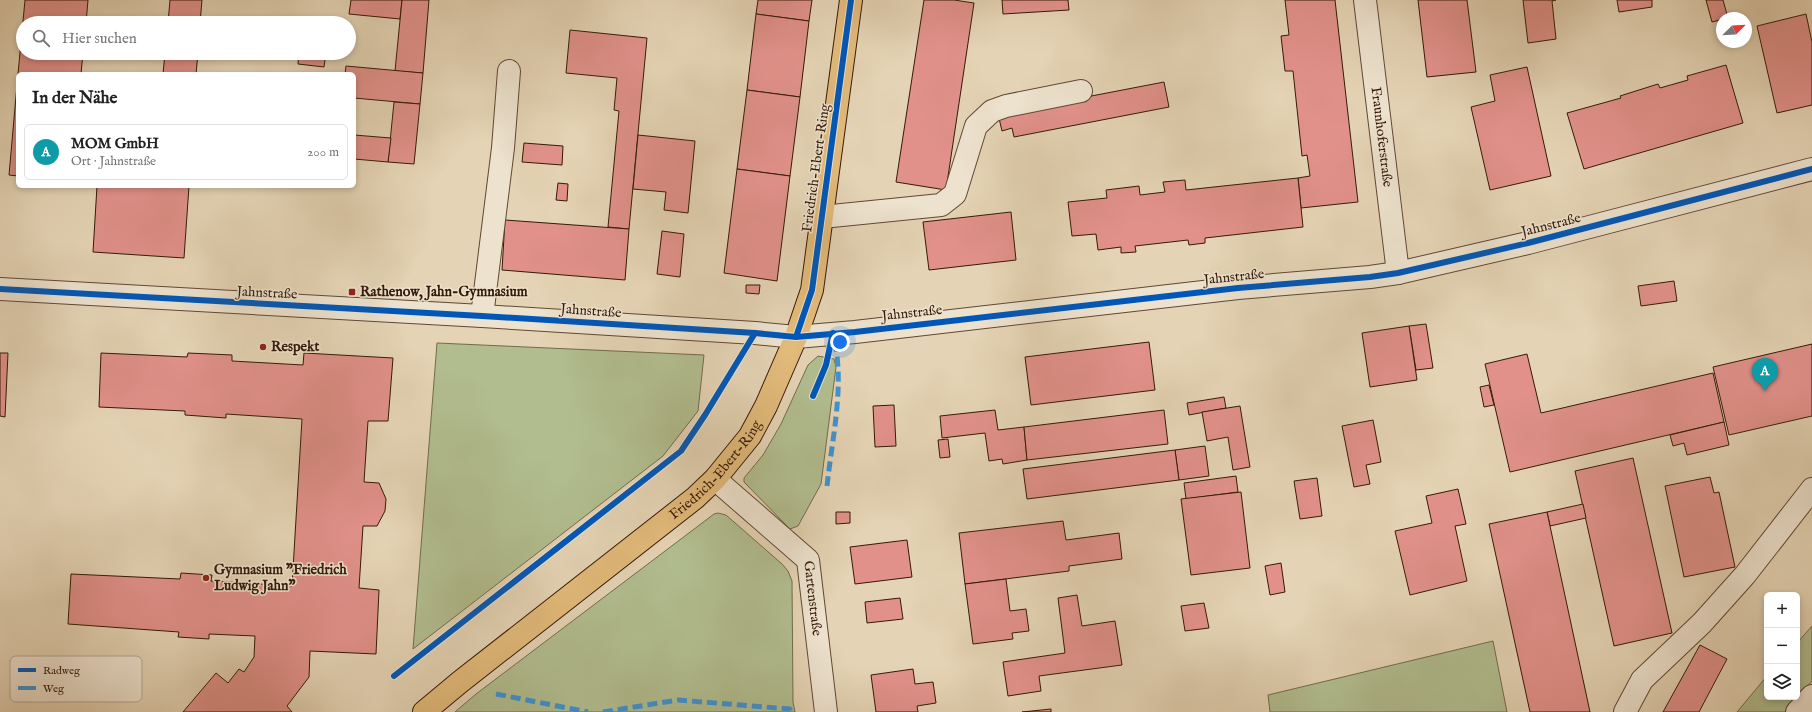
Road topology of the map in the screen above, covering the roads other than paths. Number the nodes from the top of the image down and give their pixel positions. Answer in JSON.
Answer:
{"nodes":[{"id":1,"x":851,"y":0,"type":"edge"},
{"id":2,"x":1365,"y":0,"type":"edge"},
{"id":3,"x":509,"y":71,"type":"dead end"},
{"id":4,"x":1081,"y":91,"type":"dead end"},
{"id":5,"x":1812,"y":169,"type":"edge"},
{"id":6,"x":822,"y":217,"type":"junction"},
{"id":7,"x":1398,"y":273,"type":"junction"},
{"id":8,"x":0,"y":290,"type":"edge"},
{"id":9,"x":482,"y":316,"type":"junction"},
{"id":10,"x":796,"y":337,"type":"junction"},
{"id":11,"x":715,"y":479,"type":"junction"},
{"id":12,"x":1812,"y":489,"type":"edge"},
{"id":13,"x":1812,"y":696,"type":"edge"},
{"id":14,"x":424,"y":712,"type":"edge"},
{"id":15,"x":826,"y":712,"type":"edge"},
{"id":16,"x":1625,"y":712,"type":"edge"},
{"id":17,"x":1797,"y":712,"type":"edge"}],
"edges":[{"from":1,"to":6,"type":"main road","name":"Friedrich-Ebert-Ring"},
{"from":2,"to":7,"type":"street","name":"Fraunhoferstraße"},
{"from":3,"to":9,"type":"street"},
{"from":4,"to":6,"type":"street"},
{"from":5,"to":7,"type":"street","name":"Jahnstraße"},
{"from":6,"to":10,"type":"main road","name":"Friedrich-Ebert-Ring"},
{"from":7,"to":10,"type":"street","name":"Jahnstraße"},
{"from":8,"to":9,"type":"street","name":"Jahnstraße"},
{"from":9,"to":10,"type":"street","name":"Jahnstraße"},
{"from":10,"to":11,"type":"main road","name":"Friedrich-Ebert-Ring"},
{"from":11,"to":14,"type":"main road","name":"Friedrich-Ebert-Ring"},
{"from":11,"to":15,"type":"street","name":"Gartenstraße"},
{"from":12,"to":16,"type":"street"},
{"from":13,"to":17,"type":"street"}]}
